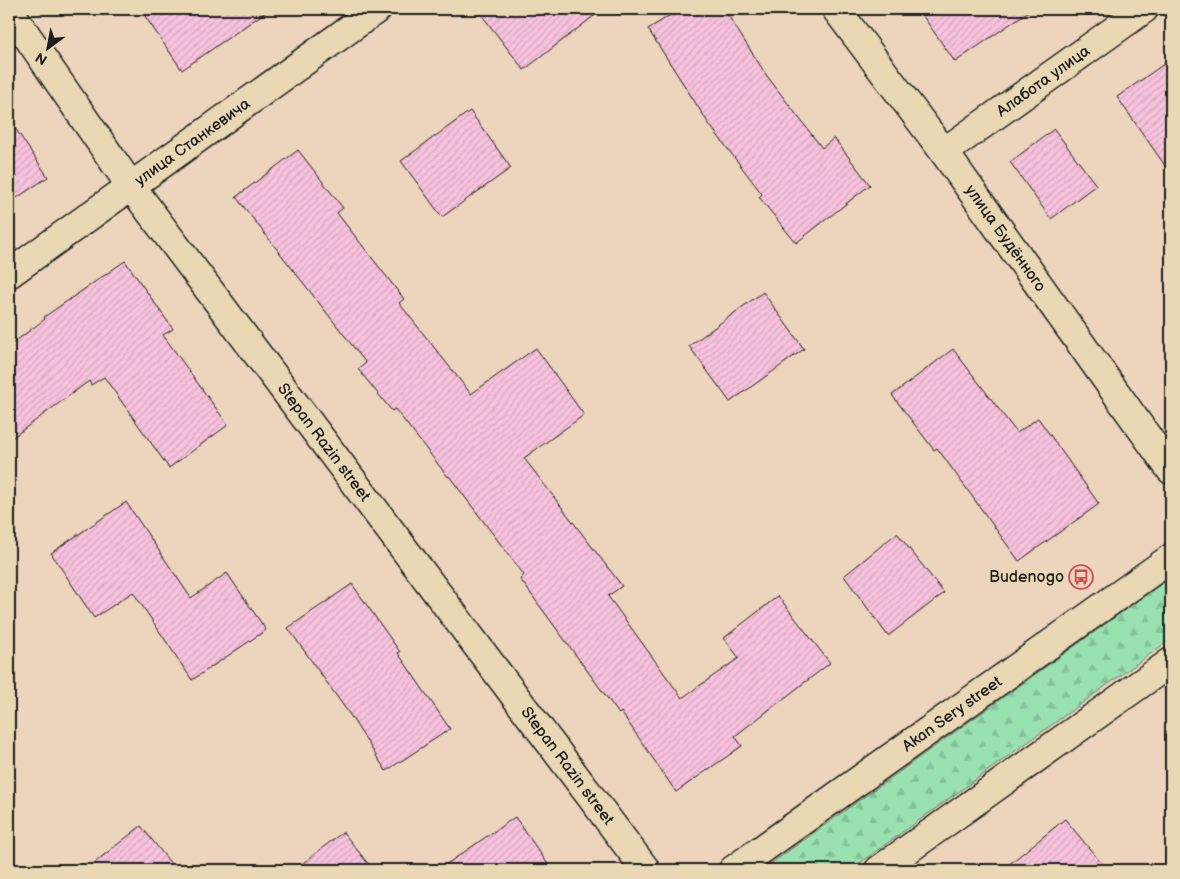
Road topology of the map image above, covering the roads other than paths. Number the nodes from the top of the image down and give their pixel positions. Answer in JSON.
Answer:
{"nodes":[{"id":1,"x":377,"y":9,"type":"edge"},
{"id":2,"x":836,"y":9,"type":"edge"},
{"id":3,"x":1144,"y":9,"type":"edge"},
{"id":4,"x":9,"y":10,"type":"edge"},
{"id":5,"x":944,"y":152,"type":"junction"},
{"id":6,"x":130,"y":185,"type":"junction"},
{"id":7,"x":9,"y":274,"type":"edge"},
{"id":8,"x":1171,"y":470,"type":"edge"},
{"id":9,"x":1171,"y":558,"type":"edge"},
{"id":10,"x":1171,"y":662,"type":"edge"},
{"id":11,"x":646,"y":870,"type":"edge"},
{"id":12,"x":733,"y":870,"type":"edge"},
{"id":13,"x":880,"y":870,"type":"edge"}],
"edges":[{"from":1,"to":6,"type":"street","name":"улица Станкевича"},
{"from":2,"to":5,"type":"street","name":"улица Будённого"},
{"from":3,"to":5,"type":"street","name":"Алабота улица"},
{"from":4,"to":6,"type":"street","name":"Stepan Razin street"},
{"from":5,"to":8,"type":"street","name":"улица Будённого"},
{"from":6,"to":7,"type":"street","name":"улица Станкевича"},
{"from":6,"to":11,"type":"street","name":"Stepan Razin street"},
{"from":9,"to":12,"type":"street","name":"Akan Sery street"},
{"from":10,"to":13,"type":"street"}]}
